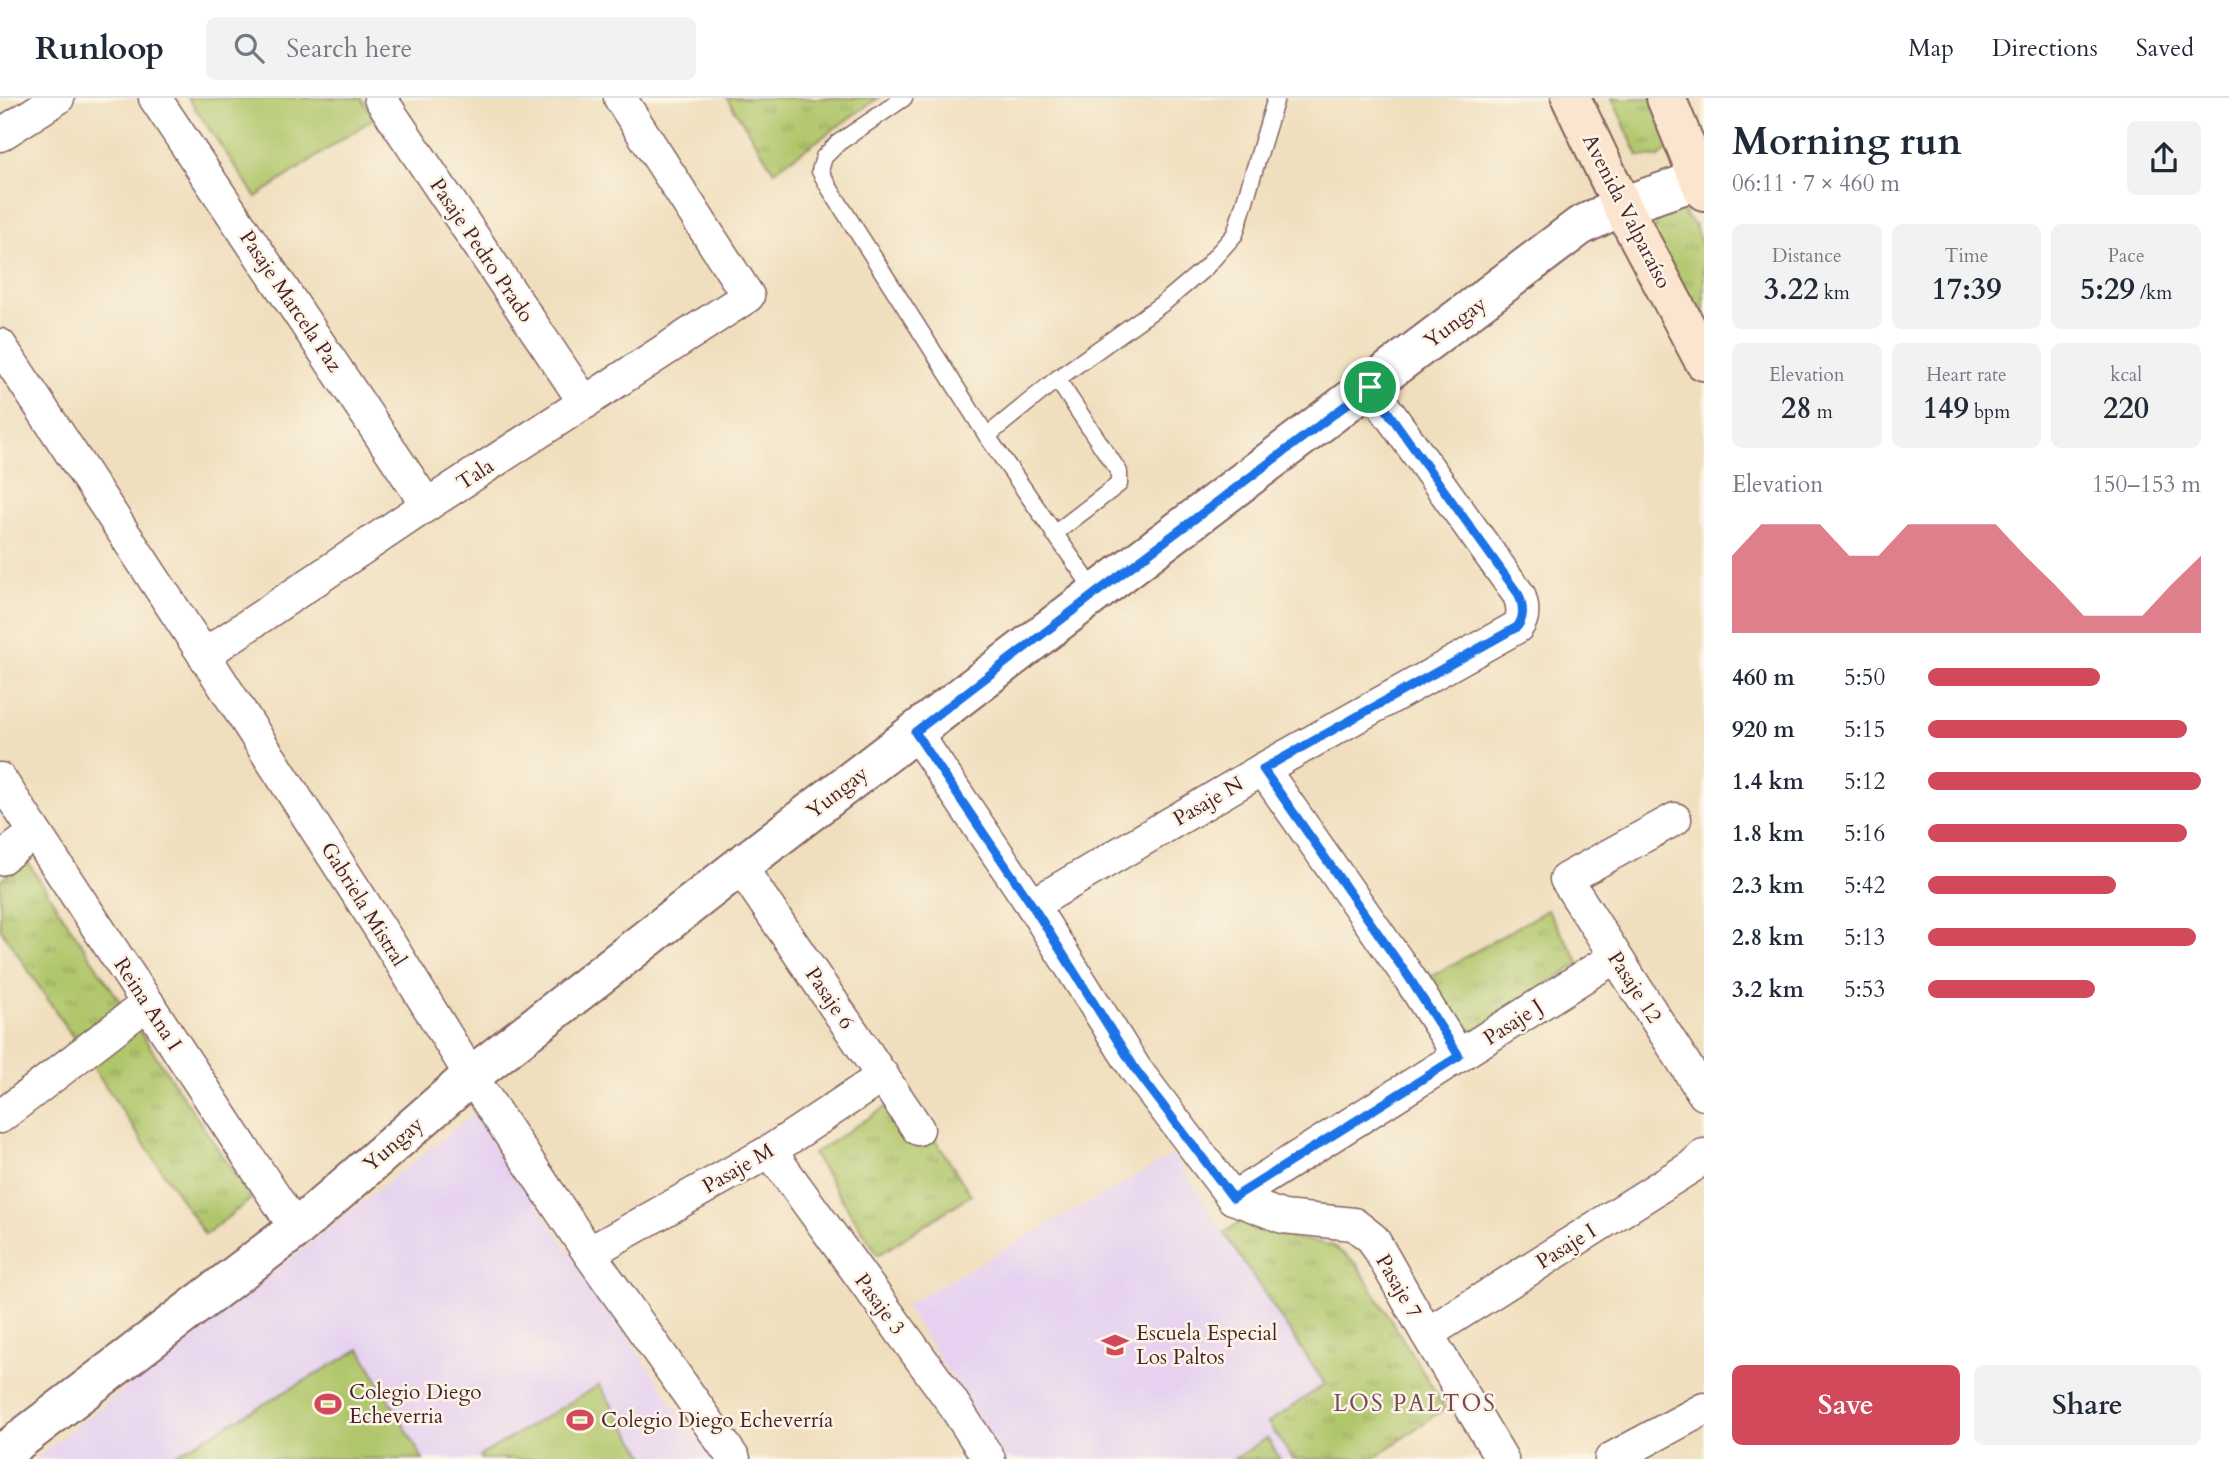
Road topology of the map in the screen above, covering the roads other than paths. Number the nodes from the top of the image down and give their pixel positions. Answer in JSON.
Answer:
{"nodes":[{"id":1,"x":58,"y":98,"type":"edge"},
{"id":2,"x":155,"y":98,"type":"edge"},
{"id":3,"x":380,"y":98,"type":"edge"},
{"id":4,"x":620,"y":98,"type":"edge"},
{"id":5,"x":904,"y":98,"type":"edge"},
{"id":6,"x":1276,"y":98,"type":"edge"},
{"id":7,"x":1571,"y":98,"type":"edge"},
{"id":8,"x":1666,"y":98,"type":"edge"},
{"id":9,"x":0,"y":135,"type":"edge"},
{"id":10,"x":1703,"y":183,"type":"edge"},
{"id":11,"x":1622,"y":206,"type":"junction"},
{"id":12,"x":0,"y":345,"type":"edge"},
{"id":13,"x":1704,"y":361,"type":"edge"},
{"id":14,"x":1057,"y":379,"type":"junction"},
{"id":15,"x":1370,"y":387,"type":"junction"},
{"id":16,"x":585,"y":403,"type":"junction"},
{"id":17,"x":987,"y":436,"type":"junction"},
{"id":18,"x":427,"y":505,"type":"junction"},
{"id":19,"x":1054,"y":534,"type":"junction"},
{"id":20,"x":1096,"y":593,"type":"junction"},
{"id":21,"x":204,"y":654,"type":"junction"},
{"id":22,"x":915,"y":732,"type":"junction"},
{"id":23,"x":1263,"y":769,"type":"junction"},
{"id":24,"x":0,"y":779,"type":"edge"},
{"id":25,"x":1675,"y":819,"type":"dead end"},
{"id":26,"x":35,"y":834,"type":"junction"},
{"id":27,"x":0,"y":859,"type":"edge"},
{"id":28,"x":740,"y":866,"type":"junction"},
{"id":29,"x":1032,"y":905,"type":"junction"},
{"id":30,"x":1615,"y":957,"type":"junction"},
{"id":31,"x":148,"y":1003,"type":"junction"},
{"id":32,"x":1459,"y":1056,"type":"junction"},
{"id":33,"x":471,"y":1076,"type":"junction"},
{"id":34,"x":883,"y":1076,"type":"junction"},
{"id":35,"x":1704,"y":1094,"type":"edge"},
{"id":36,"x":0,"y":1117,"type":"edge"},
{"id":37,"x":918,"y":1129,"type":"dead end"},
{"id":38,"x":770,"y":1151,"type":"junction"},
{"id":39,"x":1704,"y":1155,"type":"edge"},
{"id":40,"x":1233,"y":1198,"type":"junction"},
{"id":41,"x":296,"y":1229,"type":"junction"},
{"id":42,"x":589,"y":1253,"type":"junction"},
{"id":43,"x":1427,"y":1334,"type":"junction"},
{"id":44,"x":1704,"y":1409,"type":"edge"},
{"id":45,"x":0,"y":1454,"type":"edge"},
{"id":46,"x":734,"y":1459,"type":"edge"},
{"id":47,"x":989,"y":1459,"type":"edge"},
{"id":48,"x":1502,"y":1459,"type":"edge"},
{"id":49,"x":1611,"y":1459,"type":"edge"}],
"edges":[{"from":1,"to":9,"type":"street"},
{"from":2,"to":18,"type":"street","name":"Pasaje Marcela Paz"},
{"from":3,"to":16,"type":"street","name":"Pasaje Pedro Prado"},
{"from":4,"to":16,"type":"street","name":"Tala"},
{"from":5,"to":17,"type":"lane"},
{"from":6,"to":14,"type":"lane"},
{"from":7,"to":11,"type":"main road","name":"Avenida Valparaíso"},
{"from":8,"to":10,"type":"main road"},
{"from":10,"to":11,"type":"street","name":"Yungay"},
{"from":11,"to":13,"type":"main road","name":"Avenida Valparaíso"},
{"from":11,"to":15,"type":"street","name":"Yungay"},
{"from":12,"to":21,"type":"street","name":"Gabriela Mistral"},
{"from":14,"to":17,"type":"lane"},
{"from":14,"to":19,"type":"lane"},
{"from":15,"to":20,"type":"street","name":"Yungay"},
{"from":15,"to":23,"type":"street","name":"Pasaje N"},
{"from":16,"to":18,"type":"street","name":"Tala"},
{"from":17,"to":19,"type":"lane"},
{"from":18,"to":21,"type":"street","name":"Tala"},
{"from":19,"to":20,"type":"lane"},
{"from":20,"to":22,"type":"street","name":"Yungay"},
{"from":21,"to":33,"type":"street","name":"Gabriela Mistral"},
{"from":22,"to":28,"type":"street","name":"Yungay"},
{"from":22,"to":29,"type":"street"},
{"from":23,"to":29,"type":"street","name":"Pasaje N"},
{"from":23,"to":32,"type":"street"},
{"from":24,"to":26,"type":"street","name":"Reina Ana I"},
{"from":25,"to":30,"type":"street","name":"Pasaje 12"},
{"from":26,"to":27,"type":"street"},
{"from":26,"to":31,"type":"street","name":"Reina Ana I"},
{"from":28,"to":33,"type":"street","name":"Yungay"},
{"from":28,"to":34,"type":"street","name":"Pasaje 6"},
{"from":29,"to":40,"type":"street"},
{"from":30,"to":32,"type":"street","name":"Pasaje J"},
{"from":30,"to":35,"type":"street","name":"Pasaje 12"},
{"from":31,"to":36,"type":"street"},
{"from":31,"to":41,"type":"street","name":"Reina Ana I"},
{"from":32,"to":40,"type":"street","name":"Pasaje J"},
{"from":33,"to":41,"type":"street","name":"Yungay"},
{"from":33,"to":42,"type":"street","name":"Gabriela Mistral"},
{"from":34,"to":37,"type":"street","name":"Pasaje 6"},
{"from":34,"to":38,"type":"street","name":"Pasaje M"},
{"from":38,"to":42,"type":"street","name":"Pasaje M"},
{"from":38,"to":47,"type":"street","name":"Pasaje 3"},
{"from":39,"to":43,"type":"street","name":"Pasaje I"},
{"from":40,"to":43,"type":"street","name":"Pasaje 7"},
{"from":41,"to":45,"type":"street","name":"Yungay"},
{"from":42,"to":46,"type":"street","name":"Gabriela Mistral"},
{"from":43,"to":48,"type":"street","name":"Pasaje 7"},
{"from":44,"to":49,"type":"street"}]}
